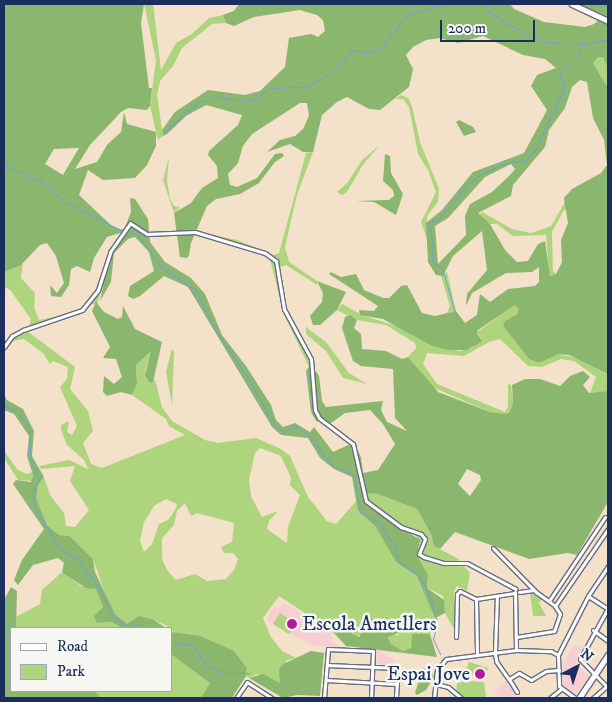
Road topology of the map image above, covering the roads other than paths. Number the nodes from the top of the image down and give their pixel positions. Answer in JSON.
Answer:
{"nodes":[{"id":1,"x":572,"y":4,"type":"edge"},
{"id":2,"x":608,"y":21,"type":"edge"},
{"id":3,"x":4,"y":347,"type":"edge"},
{"id":4,"x":605,"y":517,"type":"dead end"},
{"id":5,"x":608,"y":529,"type":"edge"},
{"id":6,"x":493,"y":548,"type":"dead end"},
{"id":7,"x":608,"y":566,"type":"edge"},
{"id":8,"x":607,"y":571,"type":"edge"},
{"id":9,"x":534,"y":590,"type":"junction"},
{"id":10,"x":517,"y":592,"type":"junction"},
{"id":11,"x":497,"y":596,"type":"junction"},
{"id":12,"x":588,"y":596,"type":"junction"},
{"id":13,"x":476,"y":599,"type":"junction"},
{"id":14,"x":549,"y":601,"type":"junction"},
{"id":15,"x":555,"y":606,"type":"junction"},
{"id":16,"x":608,"y":609,"type":"edge"},
{"id":17,"x":593,"y":630,"type":"junction"},
{"id":18,"x":456,"y":637,"type":"dead end"},
{"id":19,"x":516,"y":637,"type":"junction"},
{"id":20,"x":608,"y":641,"type":"edge"},
{"id":21,"x":516,"y":650,"type":"junction"},
{"id":22,"x":495,"y":652,"type":"junction"},
{"id":23,"x":477,"y":653,"type":"junction"},
{"id":24,"x":558,"y":655,"type":"junction"},
{"id":25,"x":608,"y":655,"type":"edge"},
{"id":26,"x":326,"y":665,"type":"junction"},
{"id":27,"x":373,"y":667,"type":"junction"},
{"id":28,"x":559,"y":670,"type":"junction"},
{"id":29,"x":596,"y":674,"type":"junction"},
{"id":30,"x":509,"y":679,"type":"junction"},
{"id":31,"x":326,"y":680,"type":"junction"},
{"id":32,"x":372,"y":682,"type":"junction"},
{"id":33,"x":397,"y":684,"type":"junction"},
{"id":34,"x":436,"y":684,"type":"junction"},
{"id":35,"x":608,"y":686,"type":"edge"},
{"id":36,"x":561,"y":689,"type":"junction"},
{"id":37,"x":518,"y":692,"type":"dead end"},
{"id":38,"x":236,"y":698,"type":"edge"},
{"id":39,"x":272,"y":698,"type":"edge"},
{"id":40,"x":324,"y":698,"type":"edge"},
{"id":41,"x":372,"y":698,"type":"edge"},
{"id":42,"x":396,"y":698,"type":"edge"},
{"id":43,"x":434,"y":698,"type":"edge"},
{"id":44,"x":461,"y":698,"type":"edge"},
{"id":45,"x":550,"y":698,"type":"edge"},
{"id":46,"x":575,"y":698,"type":"edge"},
{"id":47,"x":579,"y":698,"type":"edge"},
{"id":48,"x":593,"y":698,"type":"edge"}],
"edges":[{"from":1,"to":2,"type":"street"},
{"from":3,"to":10,"type":"street"},
{"from":4,"to":14,"type":"street"},
{"from":5,"to":15,"type":"street"},
{"from":6,"to":9,"type":"street"},
{"from":7,"to":8,"type":"street"},
{"from":8,"to":12,"type":"street"},
{"from":9,"to":10,"type":"street"},
{"from":9,"to":14,"type":"street"},
{"from":10,"to":11,"type":"street"},
{"from":10,"to":19,"type":"street"},
{"from":11,"to":13,"type":"street"},
{"from":11,"to":22,"type":"street"},
{"from":12,"to":16,"type":"street"},
{"from":12,"to":24,"type":"street"},
{"from":13,"to":18,"type":"street"},
{"from":13,"to":23,"type":"street"},
{"from":14,"to":15,"type":"street"},
{"from":15,"to":19,"type":"street"},
{"from":16,"to":17,"type":"street"},
{"from":17,"to":20,"type":"street"},
{"from":17,"to":29,"type":"street"},
{"from":19,"to":21,"type":"street"},
{"from":21,"to":22,"type":"street"},
{"from":21,"to":24,"type":"street"},
{"from":22,"to":23,"type":"street"},
{"from":22,"to":30,"type":"street"},
{"from":23,"to":34,"type":"street"},
{"from":24,"to":28,"type":"street"},
{"from":25,"to":29,"type":"street"},
{"from":26,"to":27,"type":"street"},
{"from":26,"to":27,"type":"street"},
{"from":26,"to":31,"type":"street"},
{"from":27,"to":32,"type":"street"},
{"from":27,"to":33,"type":"street"},
{"from":28,"to":30,"type":"street"},
{"from":28,"to":36,"type":"street"},
{"from":29,"to":35,"type":"street"},
{"from":29,"to":47,"type":"street"},
{"from":30,"to":37,"type":"street"},
{"from":31,"to":32,"type":"street"},
{"from":31,"to":40,"type":"street"},
{"from":32,"to":33,"type":"street"},
{"from":32,"to":41,"type":"street"},
{"from":33,"to":42,"type":"street"},
{"from":34,"to":43,"type":"street"},
{"from":34,"to":44,"type":"street"},
{"from":35,"to":48,"type":"street"},
{"from":36,"to":45,"type":"street"},
{"from":36,"to":46,"type":"street"},
{"from":38,"to":39,"type":"street"}]}
